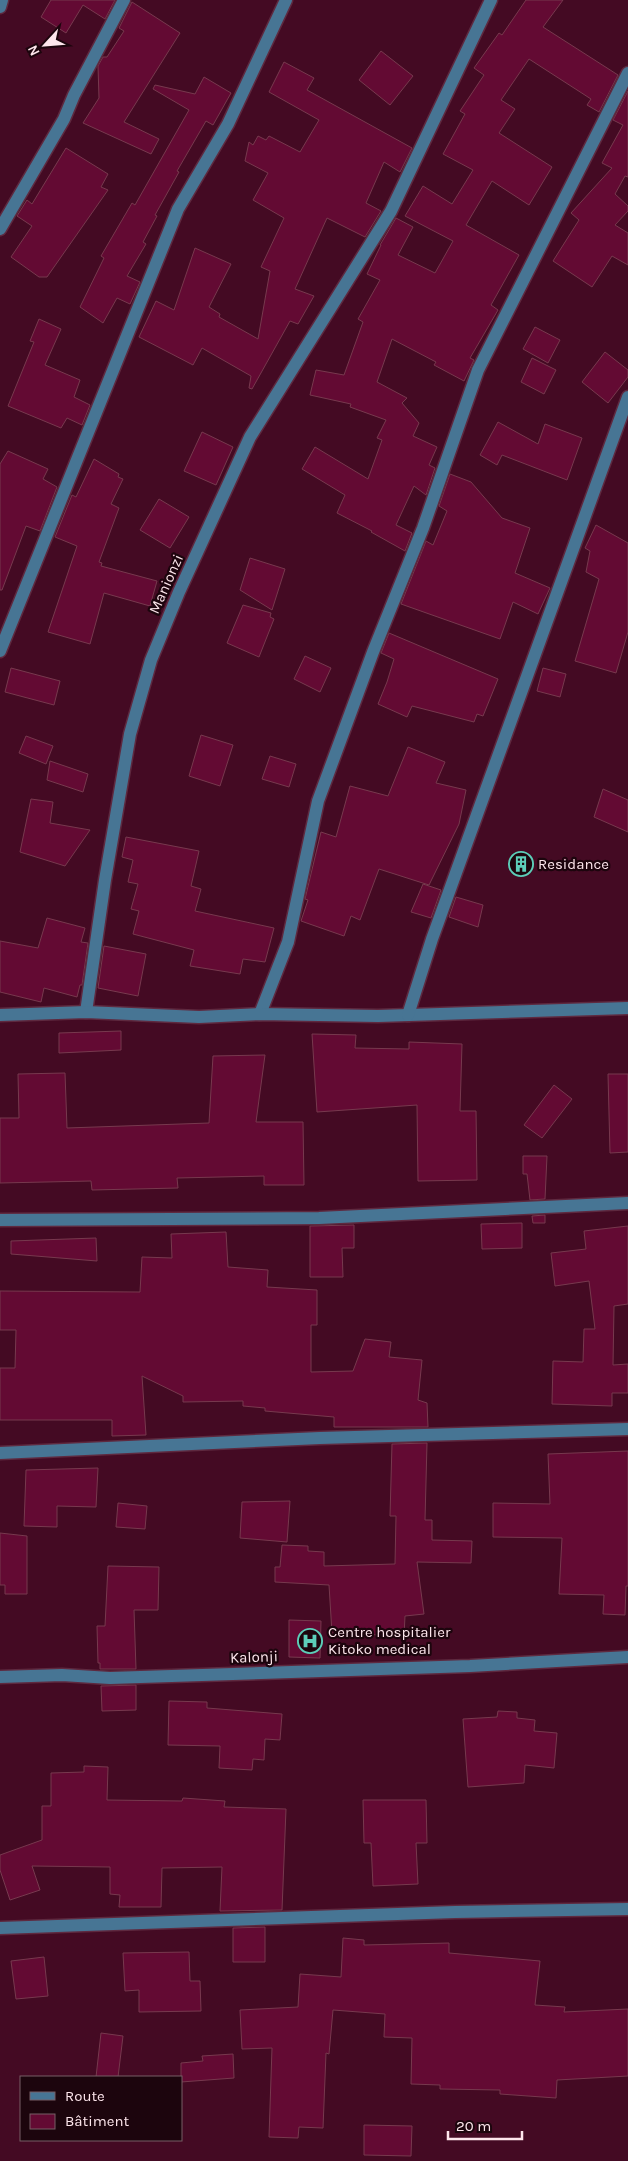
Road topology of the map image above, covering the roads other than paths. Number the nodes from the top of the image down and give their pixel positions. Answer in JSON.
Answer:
{"nodes":[{"id":1,"x":2,"y":0,"type":"edge"},
{"id":2,"x":124,"y":0,"type":"edge"},
{"id":3,"x":286,"y":0,"type":"edge"},
{"id":4,"x":491,"y":0,"type":"edge"},
{"id":5,"x":0,"y":7,"type":"edge"},
{"id":6,"x":628,"y":73,"type":"edge"},
{"id":7,"x":0,"y":229,"type":"edge"},
{"id":8,"x":628,"y":397,"type":"edge"},
{"id":9,"x":0,"y":651,"type":"edge"},
{"id":10,"x":628,"y":1008,"type":"edge"},
{"id":11,"x":86,"y":1012,"type":"junction"},
{"id":12,"x":260,"y":1014,"type":"junction"},
{"id":13,"x":0,"y":1015,"type":"edge"},
{"id":14,"x":408,"y":1015,"type":"junction"},
{"id":15,"x":628,"y":1203,"type":"edge"},
{"id":16,"x":0,"y":1220,"type":"edge"},
{"id":17,"x":628,"y":1429,"type":"edge"},
{"id":18,"x":0,"y":1453,"type":"edge"},
{"id":19,"x":628,"y":1657,"type":"edge"},
{"id":20,"x":0,"y":1678,"type":"edge"},
{"id":21,"x":628,"y":1909,"type":"edge"},
{"id":22,"x":0,"y":1928,"type":"edge"}],
"edges":[{"from":1,"to":5,"type":"street"},
{"from":2,"to":7,"type":"street"},
{"from":3,"to":9,"type":"street"},
{"from":4,"to":11,"type":"street","name":"Manionzi"},
{"from":6,"to":12,"type":"street"},
{"from":8,"to":14,"type":"street"},
{"from":10,"to":14,"type":"street"},
{"from":11,"to":12,"type":"street"},
{"from":11,"to":13,"type":"street"},
{"from":12,"to":14,"type":"street"},
{"from":15,"to":16,"type":"street"},
{"from":17,"to":18,"type":"street"},
{"from":19,"to":20,"type":"street","name":"Kalonji"},
{"from":21,"to":22,"type":"street"}]}
